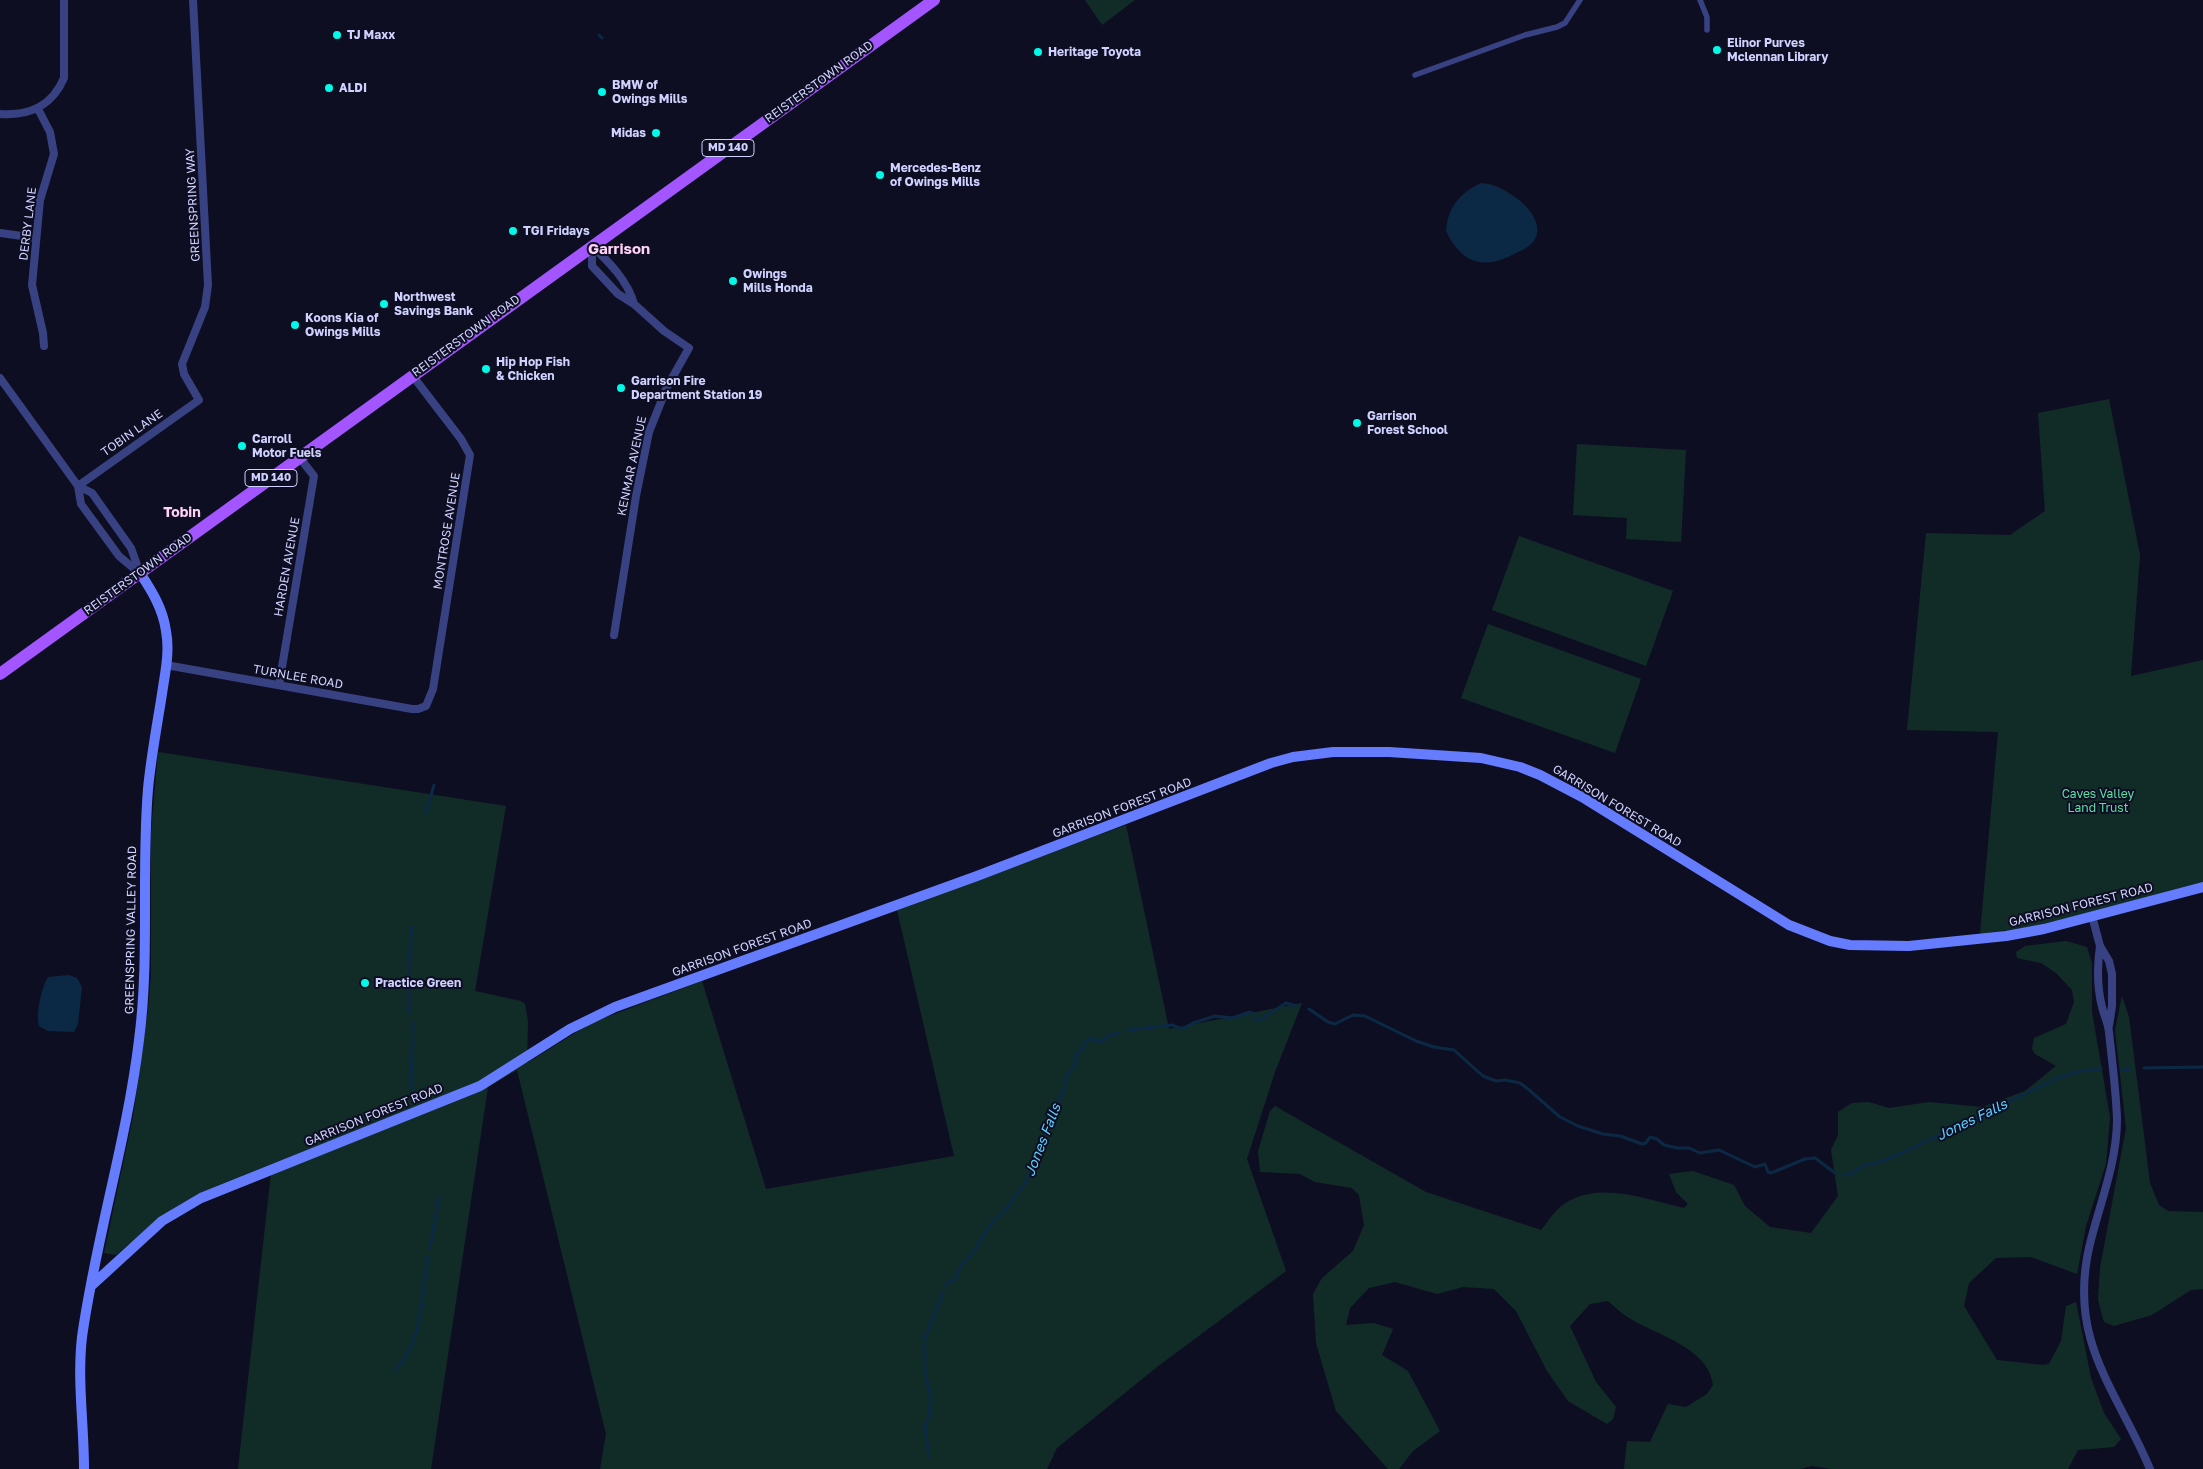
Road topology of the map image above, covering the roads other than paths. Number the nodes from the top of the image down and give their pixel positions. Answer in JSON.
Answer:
{"nodes":[{"id":1,"x":64,"y":0,"type":"edge"},
{"id":2,"x":193,"y":0,"type":"edge"},
{"id":3,"x":934,"y":0,"type":"edge"},
{"id":4,"x":1580,"y":0,"type":"edge"},
{"id":5,"x":1700,"y":0,"type":"edge"},
{"id":6,"x":1707,"y":30,"type":"dead end"},
{"id":7,"x":1415,"y":75,"type":"dead end"},
{"id":8,"x":38,"y":109,"type":"junction"},
{"id":9,"x":0,"y":114,"type":"edge"},
{"id":10,"x":0,"y":233,"type":"edge"},
{"id":11,"x":36,"y":238,"type":"junction"},
{"id":12,"x":592,"y":246,"type":"junction"},
{"id":13,"x":634,"y":304,"type":"junction"},
{"id":14,"x":44,"y":346,"type":"dead end"},
{"id":15,"x":412,"y":375,"type":"junction"},
{"id":16,"x":0,"y":378,"type":"edge"},
{"id":17,"x":199,"y":400,"type":"joint"},
{"id":18,"x":299,"y":457,"type":"junction"},
{"id":19,"x":78,"y":486,"type":"junction"},
{"id":20,"x":140,"y":573,"type":"junction"},
{"id":21,"x":614,"y":635,"type":"dead end"},
{"id":22,"x":166,"y":665,"type":"junction"},
{"id":23,"x":0,"y":674,"type":"edge"},
{"id":24,"x":279,"y":685,"type":"junction"},
{"id":25,"x":426,"y":706,"type":"joint"},
{"id":26,"x":2203,"y":887,"type":"edge"},
{"id":27,"x":2092,"y":916,"type":"junction"},
{"id":28,"x":2100,"y":946,"type":"junction"},
{"id":29,"x":2108,"y":1030,"type":"junction"},
{"id":30,"x":91,"y":1286,"type":"junction"},
{"id":31,"x":84,"y":1469,"type":"edge"},
{"id":32,"x":2150,"y":1469,"type":"edge"}],
"edges":[{"from":1,"to":8,"type":"street"},
{"from":2,"to":17,"type":"street","name":"GREENSPRING WAY"},
{"from":3,"to":12,"type":"main road","name":"REISTERSTOWN ROAD","number":"MD 140"},
{"from":4,"to":7,"type":"street"},
{"from":5,"to":6,"type":"street"},
{"from":8,"to":9,"type":"street"},
{"from":8,"to":11,"type":"street","name":"DERBY LANE"},
{"from":10,"to":11,"type":"street"},
{"from":11,"to":14,"type":"street","name":"DERBY LANE"},
{"from":12,"to":13,"type":"street","name":"KENMAR AVENUE"},
{"from":12,"to":13,"type":"street","name":"KENMAR AVENUE"},
{"from":12,"to":15,"type":"main road","name":"REISTERSTOWN ROAD","number":"MD 140"},
{"from":13,"to":21,"type":"street","name":"KENMAR AVENUE"},
{"from":15,"to":18,"type":"main road","name":"REISTERSTOWN ROAD","number":"MD 140"},
{"from":15,"to":25,"type":"street","name":"MONTROSE AVENUE"},
{"from":16,"to":19,"type":"street","name":"GREENSPRING VALLEY ROAD"},
{"from":17,"to":19,"type":"street","name":"TOBIN LANE"},
{"from":18,"to":20,"type":"main road","name":"REISTERSTOWN ROAD","number":"MD 140"},
{"from":18,"to":24,"type":"street","name":"HARDEN AVENUE"},
{"from":19,"to":20,"type":"street","name":"GREENSPRING VALLEY ROAD"},
{"from":19,"to":20,"type":"street","name":"GREENSPRING VALLEY ROAD"},
{"from":20,"to":22,"type":"main road","name":"GREENSPRING VALLEY ROAD"},
{"from":20,"to":23,"type":"main road","name":"REISTERSTOWN ROAD","number":"MD 140"},
{"from":22,"to":24,"type":"street","name":"TURNLEE ROAD"},
{"from":22,"to":30,"type":"main road","name":"GREENSPRING VALLEY ROAD"},
{"from":24,"to":25,"type":"street","name":"TURNLEE ROAD"},
{"from":26,"to":27,"type":"main road","name":"GARRISON FOREST ROAD"},
{"from":27,"to":28,"type":"street"},
{"from":27,"to":30,"type":"main road","name":"GARRISON FOREST ROAD"},
{"from":28,"to":29,"type":"street"},
{"from":28,"to":29,"type":"street"},
{"from":29,"to":32,"type":"street"},
{"from":30,"to":31,"type":"main road","name":"GREENSPRING VALLEY ROAD"}]}
